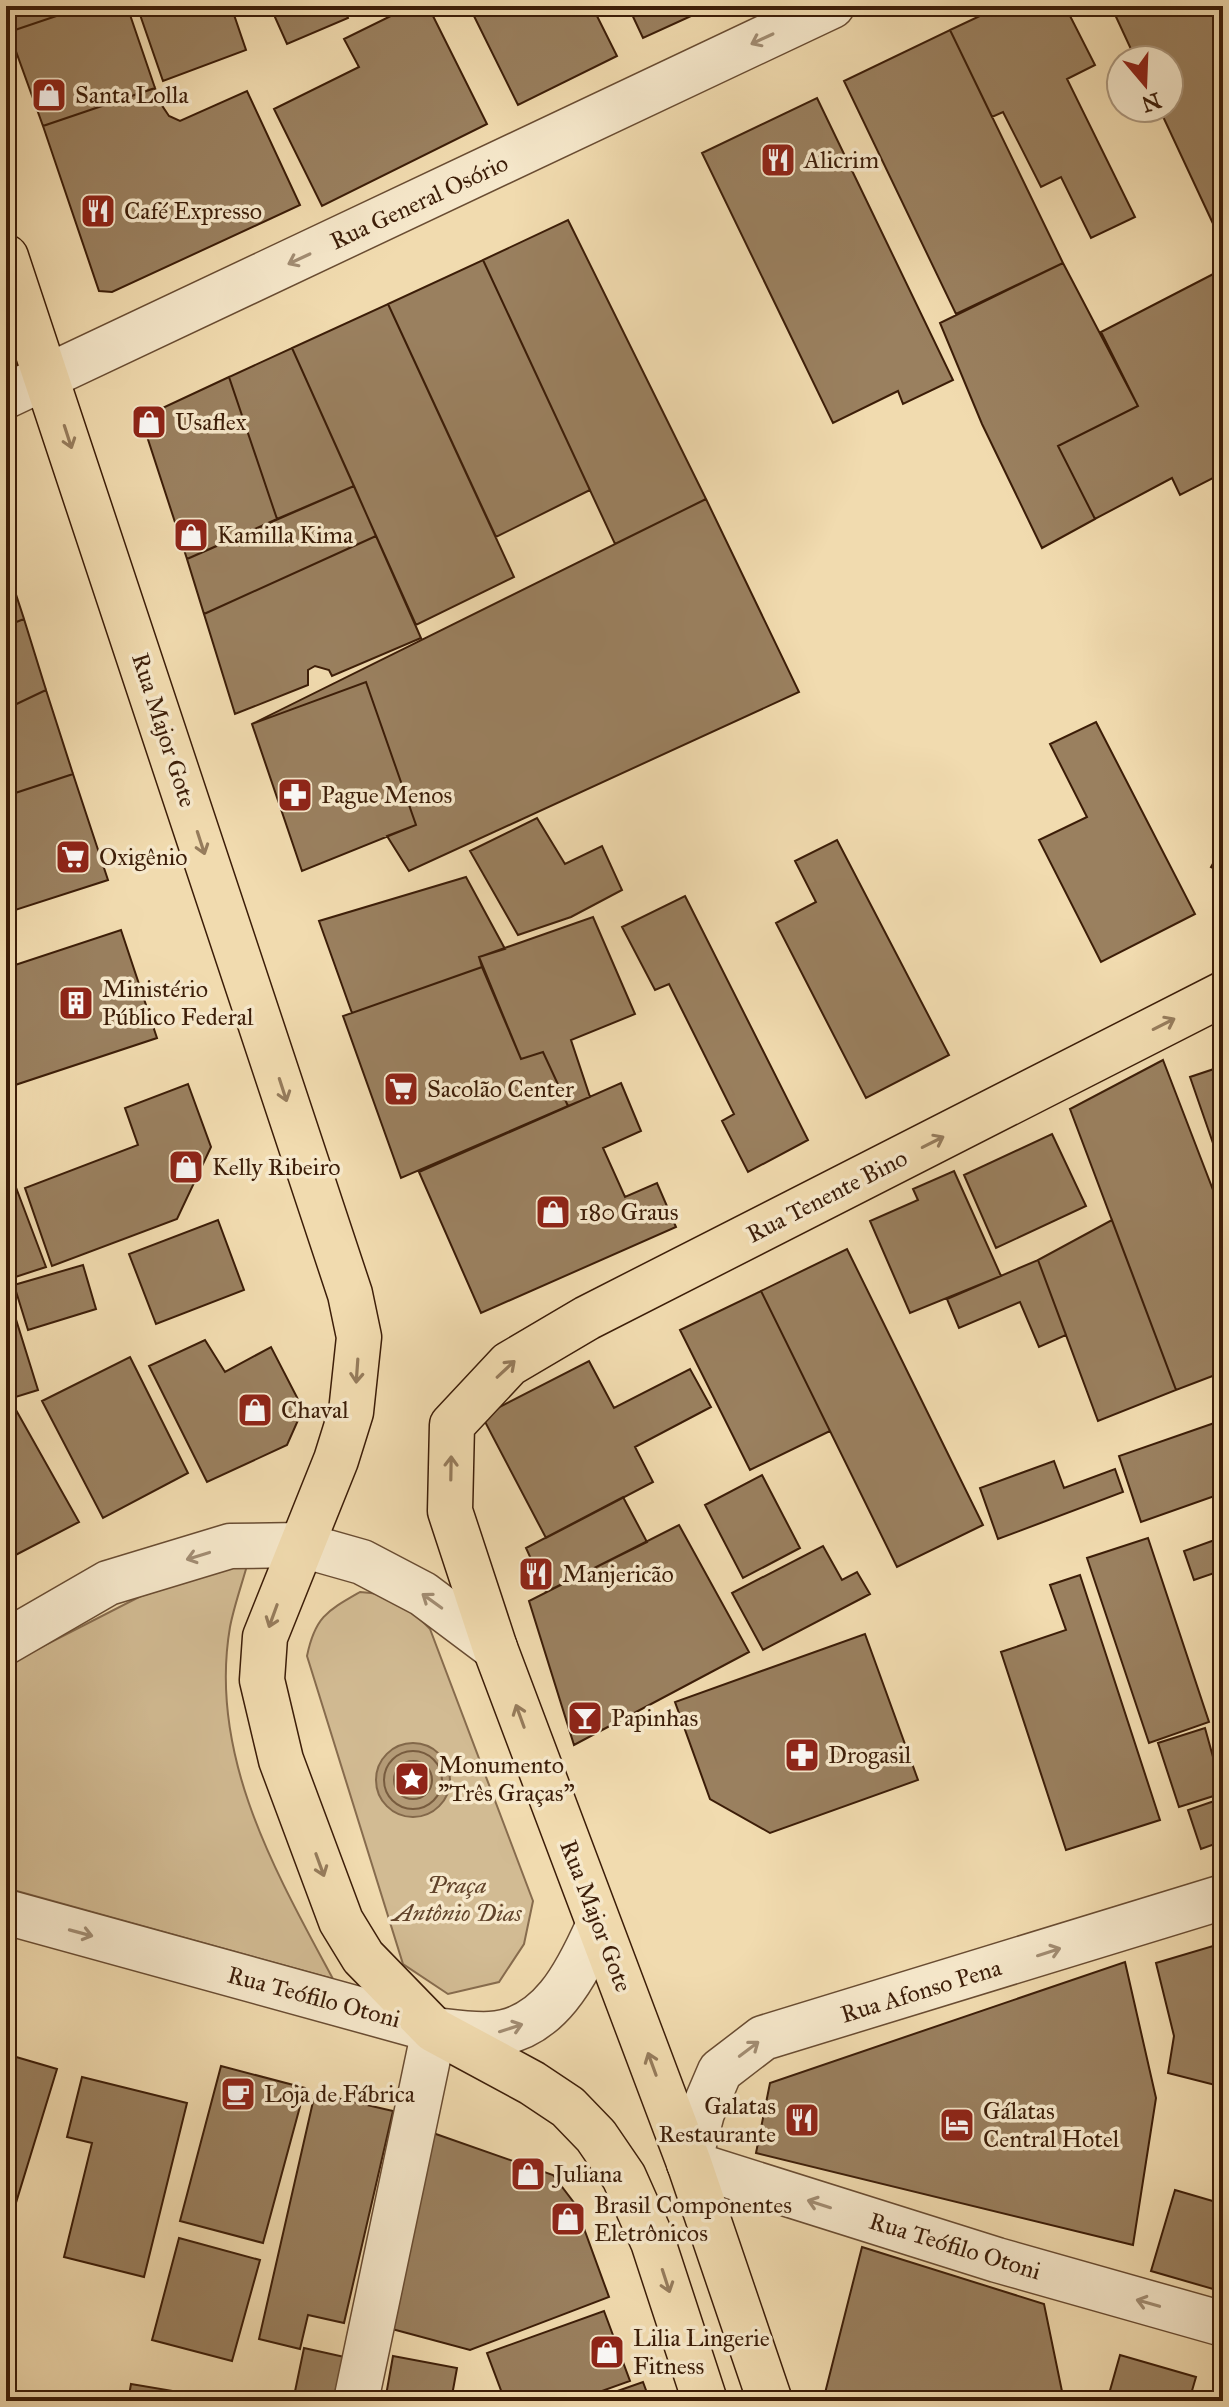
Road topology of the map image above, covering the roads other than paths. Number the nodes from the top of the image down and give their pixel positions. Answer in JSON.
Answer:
{"nodes":[{"id":1,"x":832,"y":6,"type":"edge"},
{"id":2,"x":6,"y":257,"type":"edge"},
{"id":3,"x":48,"y":376,"type":"junction"},
{"id":4,"x":6,"y":396,"type":"edge"},
{"id":5,"x":1223,"y":994,"type":"edge"},
{"id":6,"x":452,"y":1425,"type":"joint"},
{"id":7,"x":302,"y":1545,"type":"junction"},
{"id":8,"x":6,"y":1642,"type":"edge"},
{"id":9,"x":495,"y":1648,"type":"junction"},
{"id":10,"x":1223,"y":1897,"type":"edge"},
{"id":11,"x":6,"y":1912,"type":"edge"},
{"id":12,"x":598,"y":1926,"type":"junction"},
{"id":13,"x":434,"y":2030,"type":"junction"},
{"id":14,"x":689,"y":2163,"type":"junction"},
{"id":15,"x":1223,"y":2324,"type":"edge"},
{"id":16,"x":356,"y":2401,"type":"edge"},
{"id":17,"x":705,"y":2401,"type":"edge"},
{"id":18,"x":770,"y":2401,"type":"edge"}],
"edges":[{"from":1,"to":3,"type":"street","name":"Rua General Osório","one_way":true},
{"from":2,"to":3,"type":"main road","name":"Rua Major Gote"},
{"from":3,"to":4,"type":"street","name":"Rua General Osório"},
{"from":3,"to":7,"type":"main road","name":"Rua Major Gote","one_way":true},
{"from":6,"to":5,"type":"main road","name":"Rua Tenente Bino","one_way":true},
{"from":9,"to":6,"type":"main road","name":"Rua Major Gote","one_way":true},
{"from":7,"to":8,"type":"street","one_way":true},
{"from":9,"to":7,"type":"street","one_way":true},
{"from":7,"to":13,"type":"main road","name":"Rua Major Gote","one_way":true},
{"from":12,"to":9,"type":"main road","name":"Rua Major Gote","one_way":true},
{"from":14,"to":10,"type":"street","name":"Rua Afonso Pena","one_way":true},
{"from":11,"to":13,"type":"street","name":"Rua Teófilo Otoni","one_way":true},
{"from":13,"to":12,"type":"street","one_way":true},
{"from":14,"to":12,"type":"main road","name":"Rua Major Gote","one_way":true},
{"from":13,"to":16,"type":"street"},
{"from":13,"to":17,"type":"main road","name":"Rua Teófilo Otoni","one_way":true},
{"from":15,"to":14,"type":"street","name":"Rua Teófilo Otoni","one_way":true},
{"from":14,"to":18,"type":"main road","name":"Rua Major Gote"}]}
